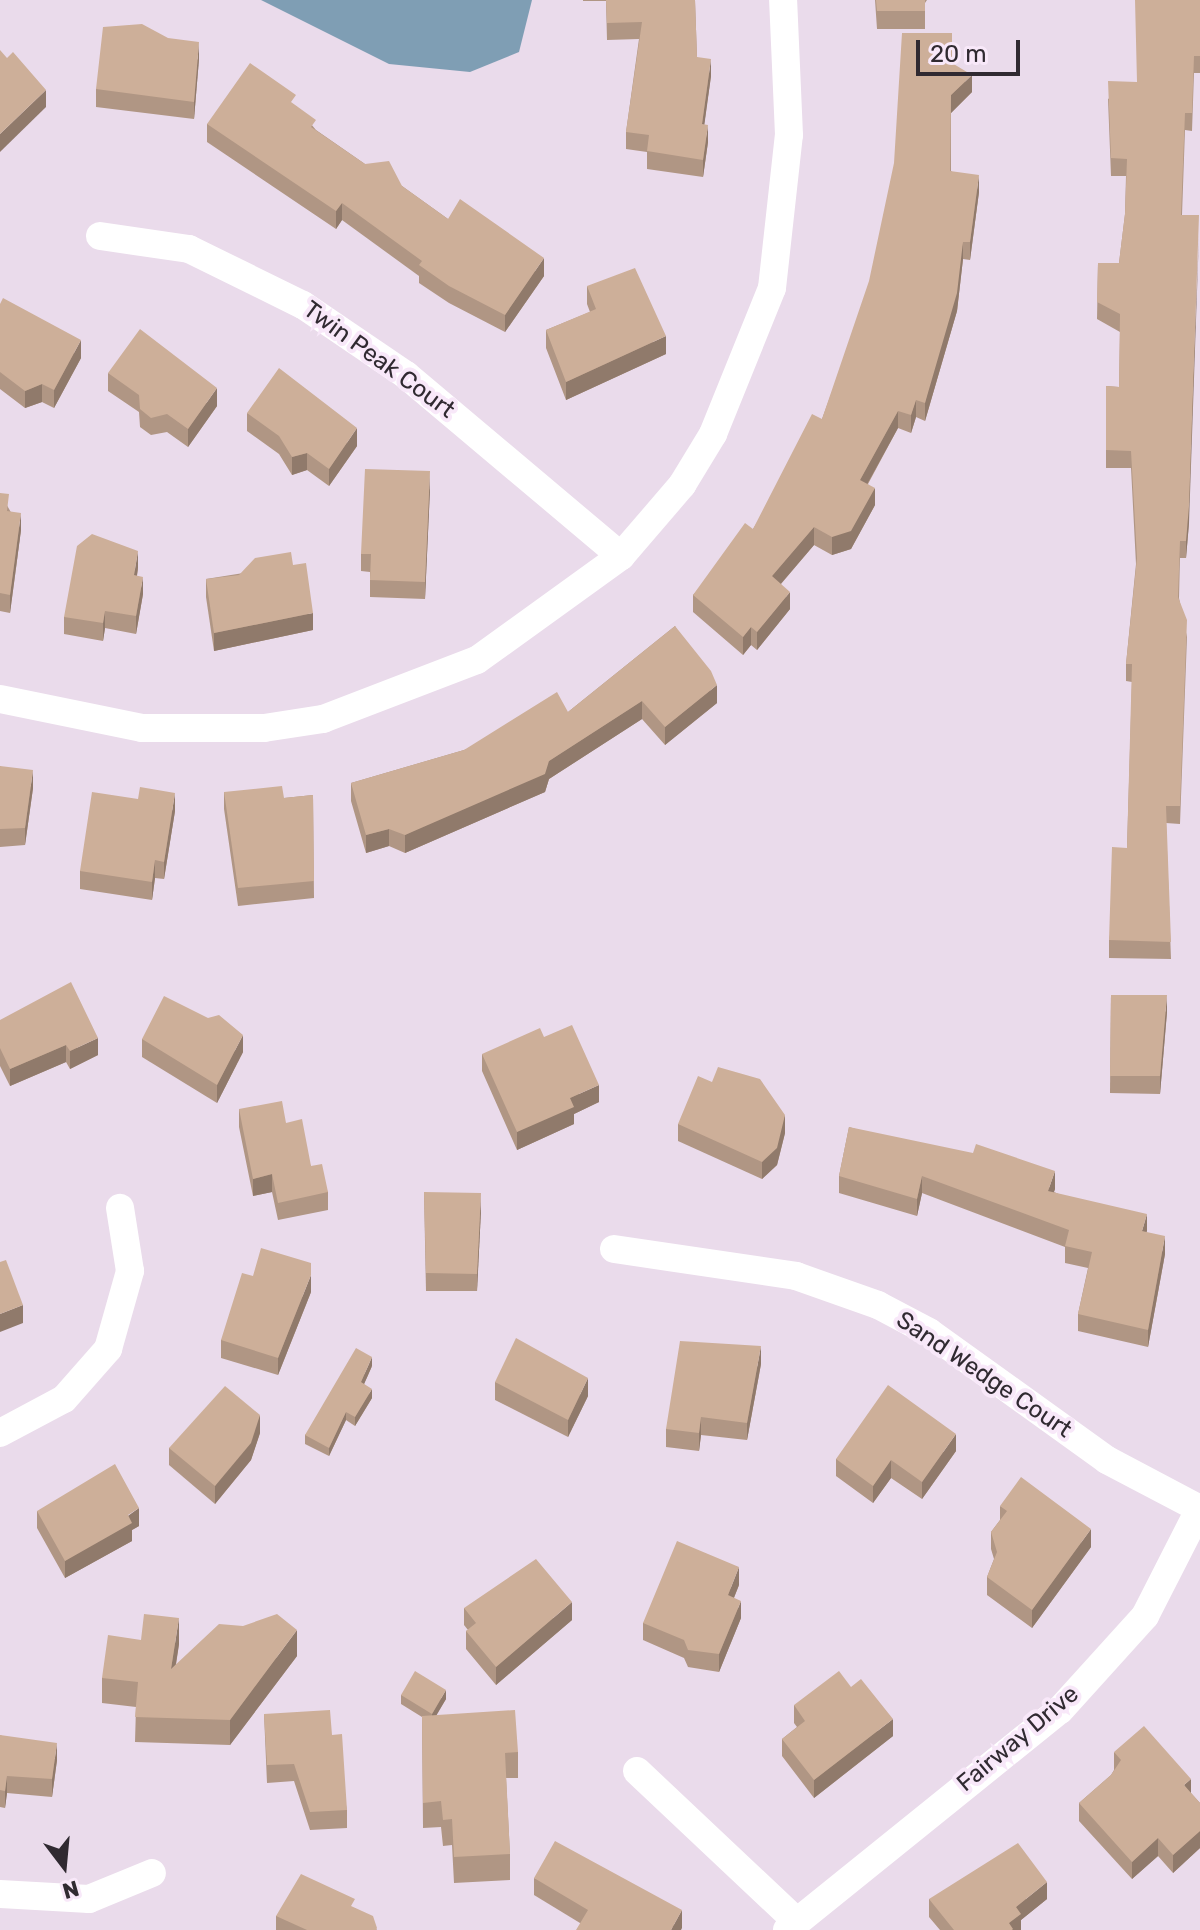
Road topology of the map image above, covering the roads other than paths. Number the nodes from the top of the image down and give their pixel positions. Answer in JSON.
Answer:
{"nodes":[{"id":1,"x":783,"y":0,"type":"edge"},
{"id":2,"x":100,"y":236,"type":"dead end"},
{"id":3,"x":621,"y":556,"type":"junction"},
{"id":4,"x":0,"y":699,"type":"edge"},
{"id":5,"x":120,"y":1208,"type":"dead end"},
{"id":6,"x":614,"y":1249,"type":"dead end"},
{"id":7,"x":0,"y":1433,"type":"edge"},
{"id":8,"x":1200,"y":1508,"type":"edge"},
{"id":9,"x":637,"y":1771,"type":"dead end"},
{"id":10,"x":152,"y":1873,"type":"dead end"},
{"id":11,"x":0,"y":1894,"type":"edge"},
{"id":12,"x":792,"y":1926,"type":"edge"}],
"edges":[{"from":1,"to":3,"type":"street"},
{"from":2,"to":3,"type":"street","name":"Twin Peak Court"},
{"from":3,"to":4,"type":"street"},
{"from":5,"to":7,"type":"street"},
{"from":6,"to":8,"type":"street","name":"Sand Wedge Court"},
{"from":8,"to":12,"type":"street","name":"Fairway Drive"},
{"from":9,"to":12,"type":"street"},
{"from":10,"to":11,"type":"street"}]}
